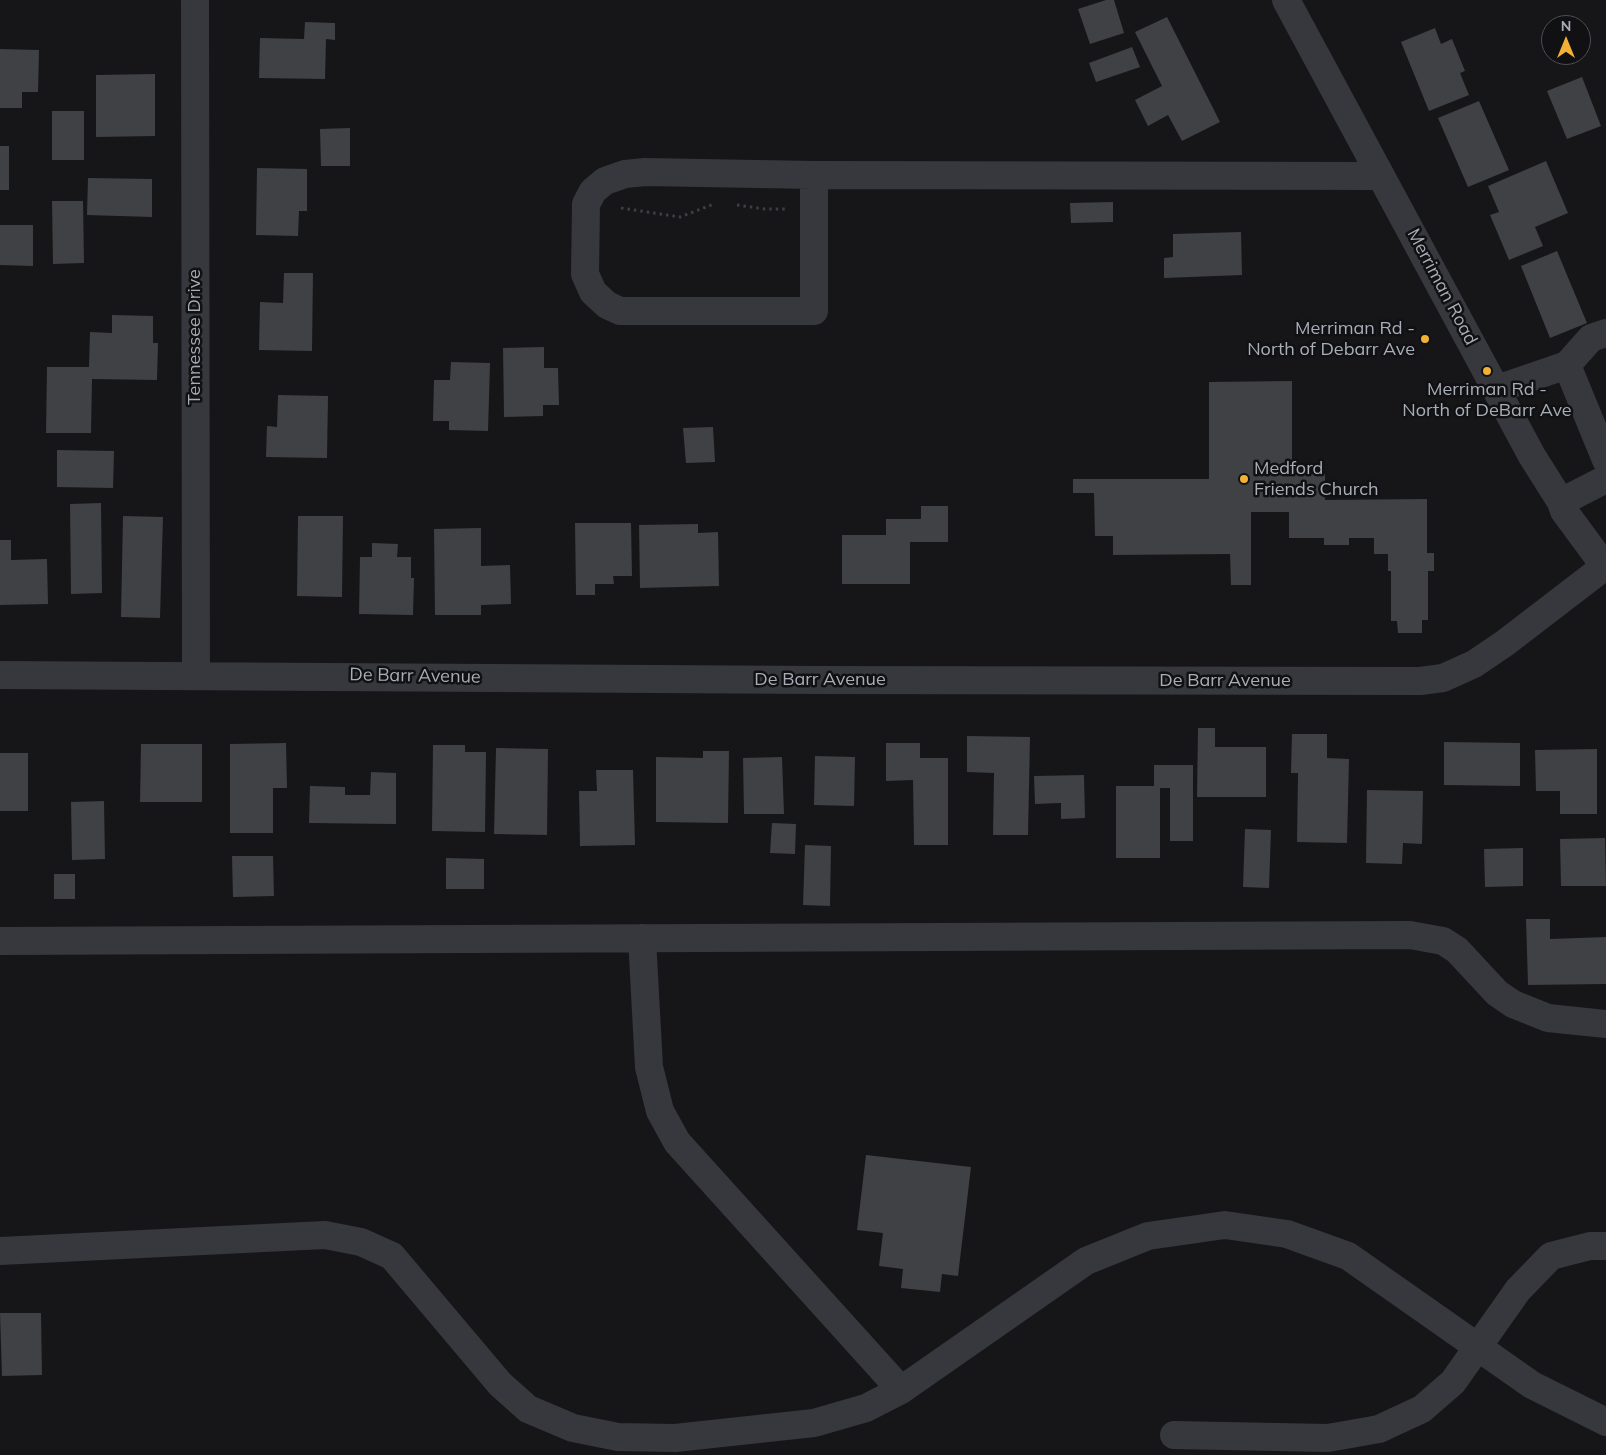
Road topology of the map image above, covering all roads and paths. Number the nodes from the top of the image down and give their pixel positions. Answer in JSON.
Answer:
{"nodes":[{"id":1,"x":195,"y":0,"type":"edge"},
{"id":2,"x":1286,"y":0,"type":"edge"},
{"id":3,"x":814,"y":175,"type":"junction"},
{"id":4,"x":1381,"y":176,"type":"junction"},
{"id":5,"x":721,"y":203,"type":"dead end"},
{"id":6,"x":586,"y":204,"type":"junction"},
{"id":7,"x":734,"y":204,"type":"dead end"},
{"id":8,"x":814,"y":208,"type":"junction"},
{"id":9,"x":1606,"y":333,"type":"edge"},
{"id":10,"x":1567,"y":366,"type":"junction"},
{"id":11,"x":1497,"y":389,"type":"junction"},
{"id":12,"x":1606,"y":460,"type":"edge"},
{"id":13,"x":1606,"y":479,"type":"edge"},
{"id":14,"x":1561,"y":502,"type":"junction"},
{"id":15,"x":1605,"y":568,"type":"edge"},
{"id":16,"x":196,"y":674,"type":"junction"},
{"id":17,"x":0,"y":675,"type":"edge"},
{"id":18,"x":642,"y":938,"type":"junction"},
{"id":19,"x":0,"y":940,"type":"edge"},
{"id":20,"x":1606,"y":1024,"type":"edge"},
{"id":21,"x":1606,"y":1246,"type":"edge"},
{"id":22,"x":0,"y":1251,"type":"edge"},
{"id":23,"x":1478,"y":1346,"type":"junction"},
{"id":24,"x":901,"y":1390,"type":"junction"},
{"id":25,"x":1606,"y":1422,"type":"edge"},
{"id":26,"x":1174,"y":1435,"type":"dead end"}],
"edges":[{"from":1,"to":16,"type":"street","name":"Tennessee Drive"},
{"from":2,"to":4,"type":"street","name":"Merriman Road"},
{"from":3,"to":4,"type":"street"},
{"from":3,"to":6,"type":"street"},
{"from":3,"to":8,"type":"street"},
{"from":4,"to":11,"type":"street","name":"Merriman Road"},
{"from":5,"to":6,"type":"path"},
{"from":6,"to":8,"type":"street"},
{"from":7,"to":8,"type":"path"},
{"from":9,"to":10,"type":"street"},
{"from":10,"to":11,"type":"street"},
{"from":10,"to":12,"type":"street"},
{"from":11,"to":14,"type":"street","name":"Merriman Road"},
{"from":13,"to":14,"type":"street"},
{"from":14,"to":15,"type":"street","name":"Merriman Road"},
{"from":15,"to":16,"type":"street","name":"De Barr Avenue"},
{"from":16,"to":17,"type":"street","name":"De Barr Avenue"},
{"from":18,"to":19,"type":"street"},
{"from":18,"to":20,"type":"street"},
{"from":18,"to":24,"type":"street"},
{"from":21,"to":23,"type":"street"},
{"from":22,"to":24,"type":"street"},
{"from":23,"to":24,"type":"street"},
{"from":23,"to":25,"type":"street"},
{"from":23,"to":26,"type":"street"}]}
